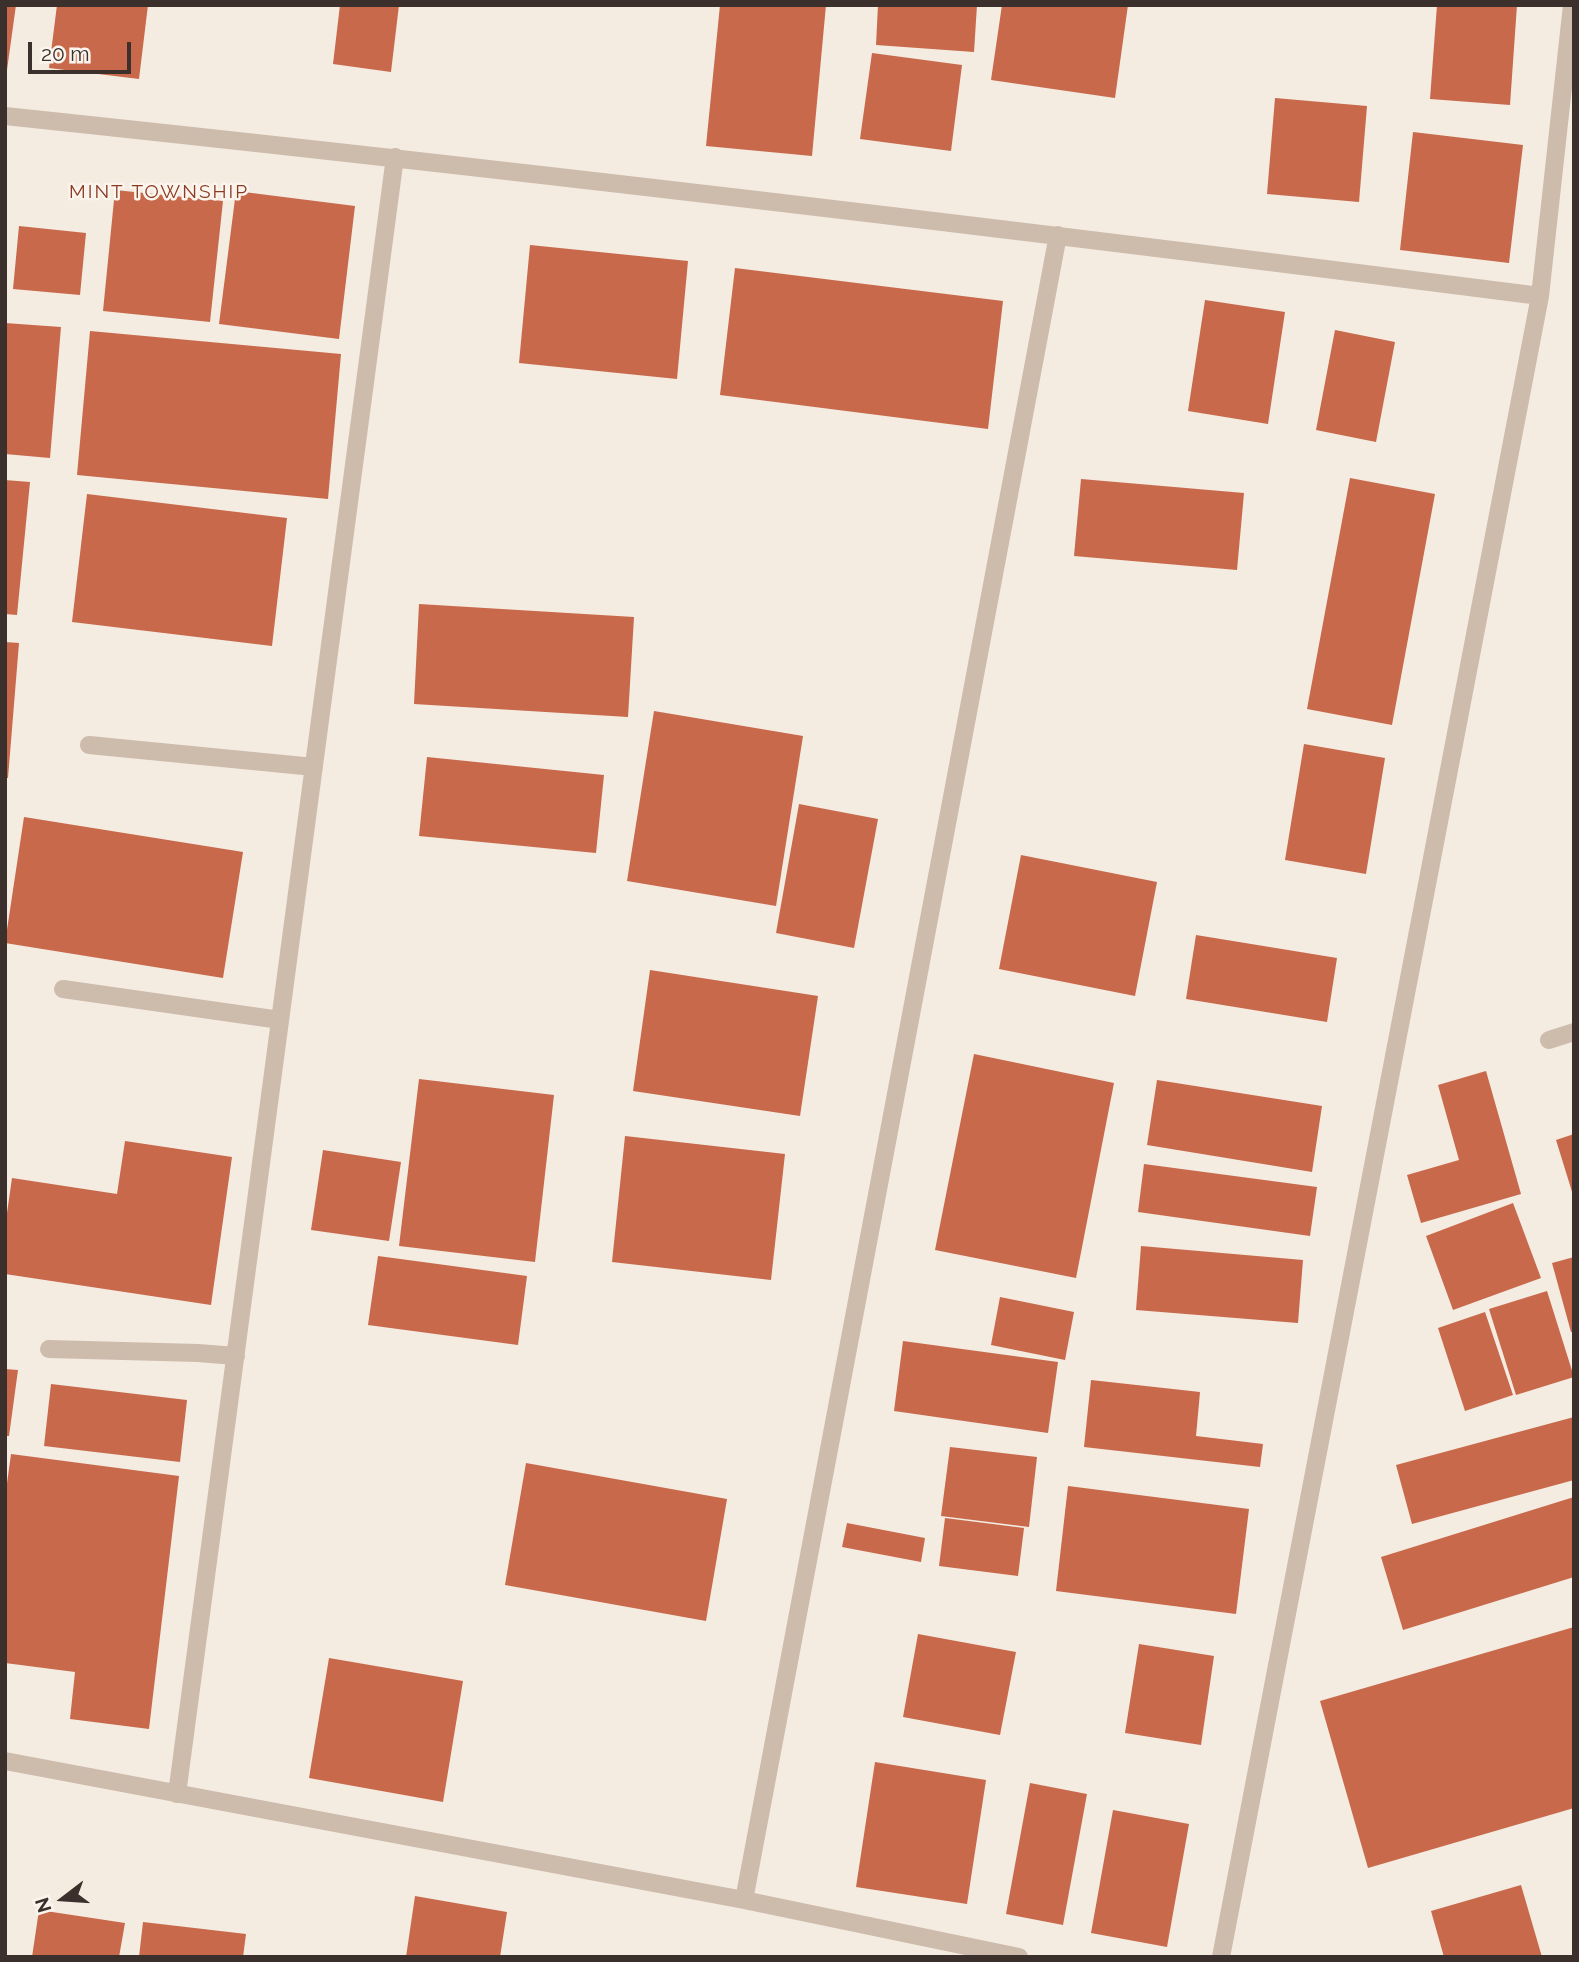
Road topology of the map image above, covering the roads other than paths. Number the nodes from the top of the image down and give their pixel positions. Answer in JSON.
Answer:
{"nodes":[{"id":1,"x":1572,"y":5,"type":"edge"},
{"id":2,"x":5,"y":116,"type":"edge"},
{"id":3,"x":395,"y":157,"type":"junction"},
{"id":4,"x":1058,"y":235,"type":"junction"},
{"id":5,"x":1540,"y":296,"type":"junction"},
{"id":6,"x":89,"y":745,"type":"dead end"},
{"id":7,"x":314,"y":767,"type":"junction"},
{"id":8,"x":63,"y":989,"type":"dead end"},
{"id":9,"x":280,"y":1020,"type":"junction"},
{"id":10,"x":1574,"y":1032,"type":"edge"},
{"id":11,"x":1549,"y":1040,"type":"dead end"},
{"id":12,"x":49,"y":1349,"type":"dead end"},
{"id":13,"x":236,"y":1356,"type":"junction"},
{"id":14,"x":5,"y":1760,"type":"edge"},
{"id":15,"x":177,"y":1794,"type":"junction"},
{"id":16,"x":744,"y":1900,"type":"junction"},
{"id":17,"x":1019,"y":1957,"type":"edge"},
{"id":18,"x":1221,"y":1957,"type":"edge"}],
"edges":[{"from":1,"to":5,"type":"street"},
{"from":2,"to":3,"type":"street"},
{"from":3,"to":4,"type":"street"},
{"from":3,"to":7,"type":"street"},
{"from":4,"to":5,"type":"street"},
{"from":4,"to":16,"type":"street"},
{"from":5,"to":18,"type":"street"},
{"from":6,"to":7,"type":"street"},
{"from":7,"to":9,"type":"street"},
{"from":8,"to":9,"type":"street"},
{"from":9,"to":13,"type":"street"},
{"from":10,"to":11,"type":"street"},
{"from":12,"to":13,"type":"street"},
{"from":13,"to":15,"type":"street"},
{"from":14,"to":15,"type":"street"},
{"from":15,"to":16,"type":"street"},
{"from":16,"to":17,"type":"street"}]}
